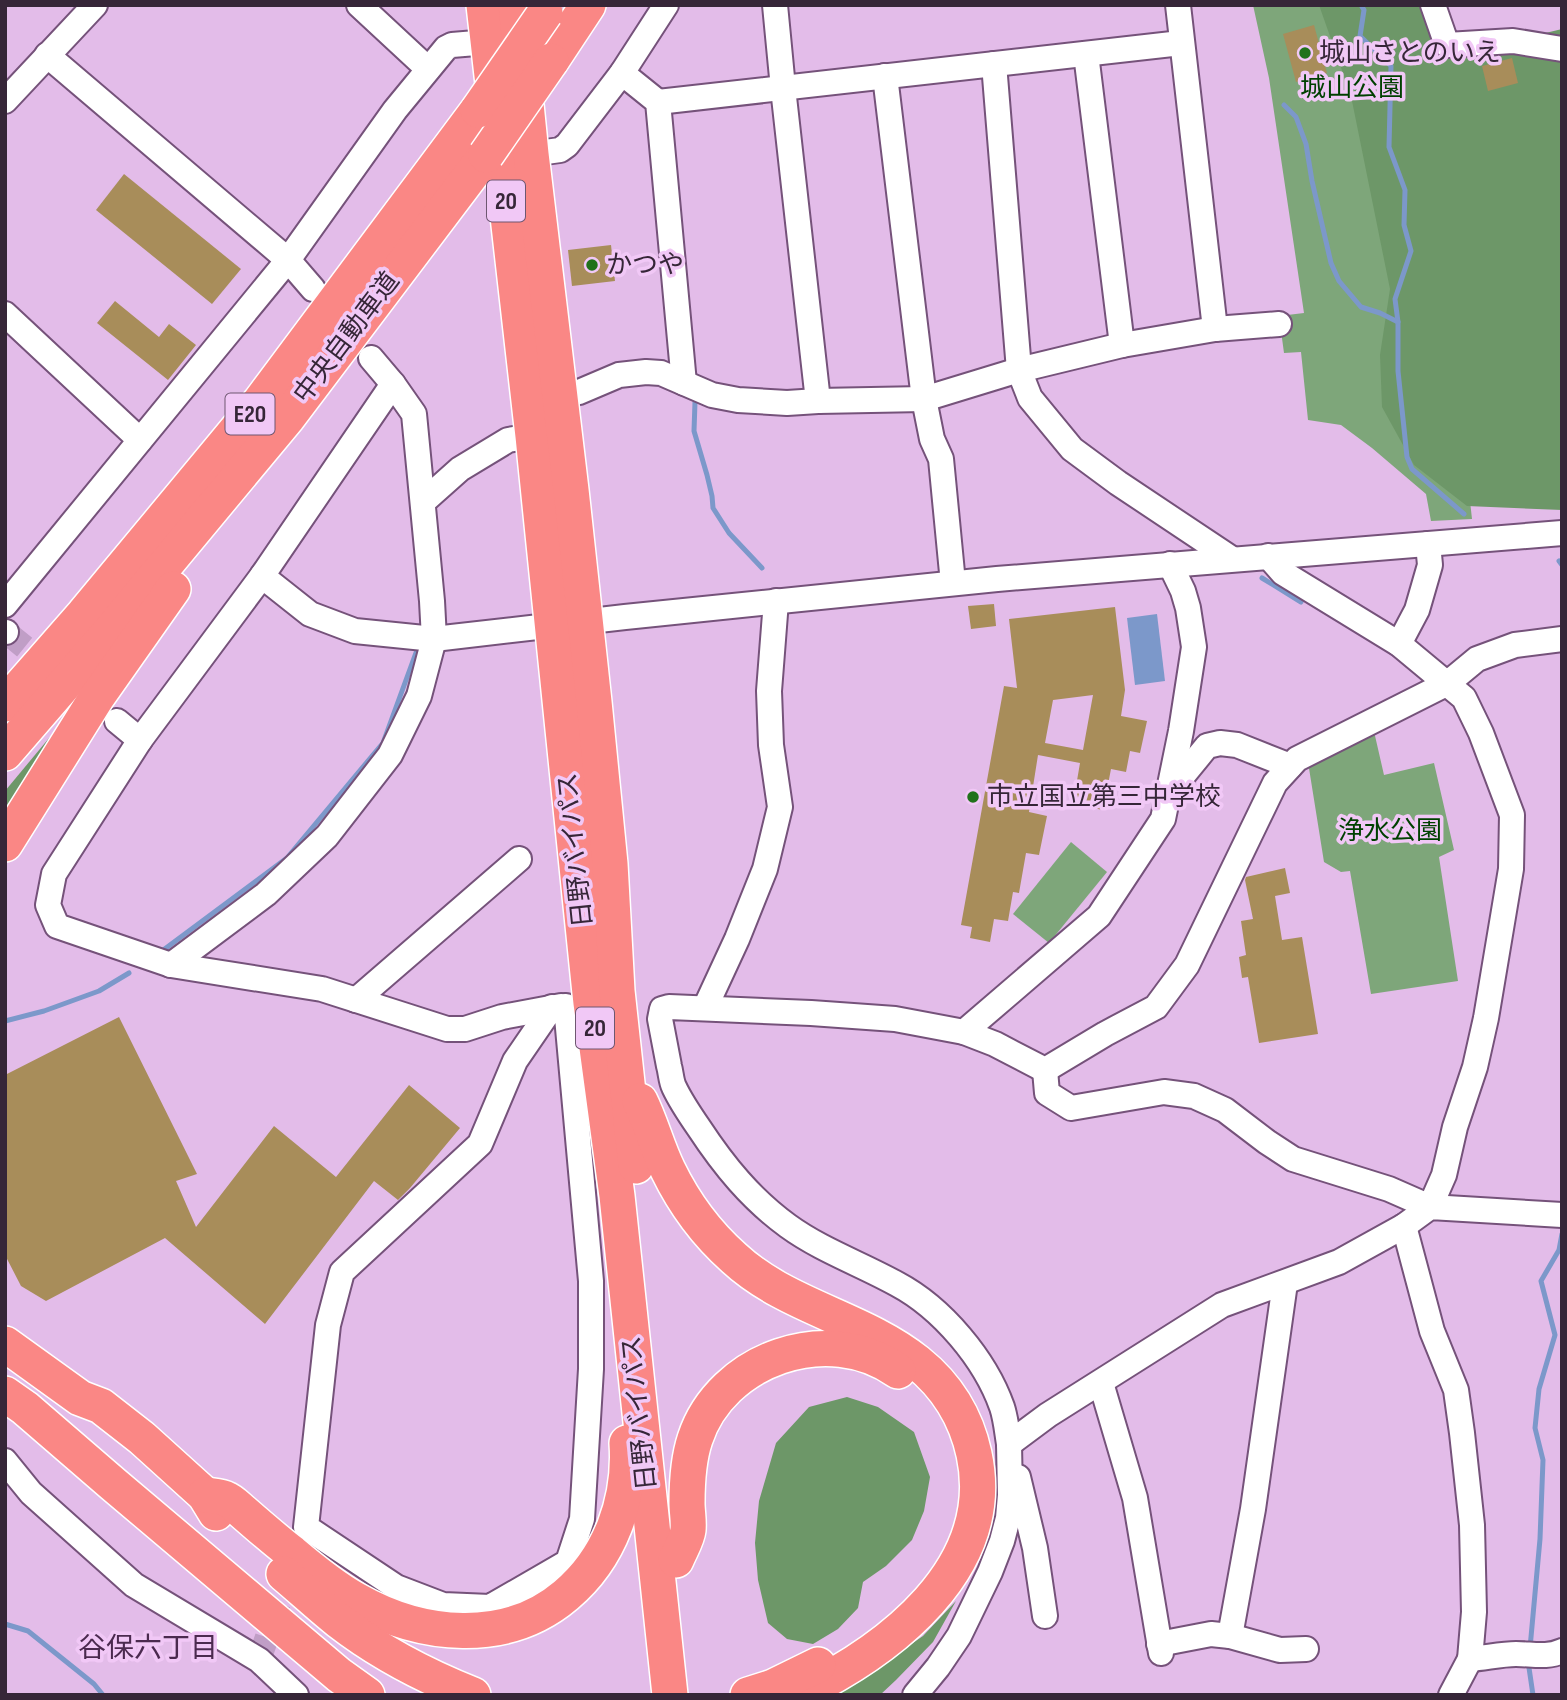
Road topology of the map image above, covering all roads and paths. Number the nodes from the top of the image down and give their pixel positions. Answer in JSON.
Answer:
{"nodes":[{"id":1,"x":95,"y":5,"type":"edge"},
{"id":2,"x":359,"y":5,"type":"edge"},
{"id":3,"x":484,"y":5,"type":"edge"},
{"id":4,"x":588,"y":5,"type":"edge"},
{"id":5,"x":666,"y":5,"type":"edge"},
{"id":6,"x":775,"y":5,"type":"edge"},
{"id":7,"x":1178,"y":5,"type":"edge"},
{"id":8,"x":1433,"y":5,"type":"edge"},
{"id":9,"x":537,"y":8,"type":"edge"},
{"id":10,"x":488,"y":42,"type":"junction"},
{"id":11,"x":1181,"y":43,"type":"junction"},
{"id":12,"x":1562,"y":49,"type":"edge"},
{"id":13,"x":1086,"y":54,"type":"junction"},
{"id":14,"x":47,"y":55,"type":"junction"},
{"id":15,"x":994,"y":64,"type":"junction"},
{"id":16,"x":428,"y":69,"type":"junction"},
{"id":17,"x":622,"y":74,"type":"junction"},
{"id":18,"x":885,"y":76,"type":"junction"},
{"id":19,"x":783,"y":88,"type":"junction"},
{"id":20,"x":5,"y":101,"type":"edge"},
{"id":21,"x":658,"y":102,"type":"junction"},
{"id":22,"x":531,"y":154,"type":"junction"},
{"id":23,"x":288,"y":260,"type":"junction"},
{"id":24,"x":313,"y":289,"type":"dead end"},
{"id":25,"x":5,"y":314,"type":"edge"},
{"id":26,"x":1279,"y":324,"type":"dead end"},
{"id":27,"x":1215,"y":329,"type":"junction"},
{"id":28,"x":1122,"y":345,"type":"junction"},
{"id":29,"x":371,"y":358,"type":"dead end"},
{"id":30,"x":1019,"y":370,"type":"junction"},
{"id":31,"x":684,"y":383,"type":"junction"},
{"id":32,"x":393,"y":384,"type":"junction"},
{"id":33,"x":560,"y":396,"type":"junction"},
{"id":34,"x":924,"y":399,"type":"junction"},
{"id":35,"x":818,"y":401,"type":"junction"},
{"id":36,"x":288,"y":417,"type":"junction"},
{"id":37,"x":533,"y":436,"type":"junction"},
{"id":38,"x":141,"y":440,"type":"junction"},
{"id":39,"x":423,"y":502,"type":"junction"},
{"id":40,"x":1562,"y":533,"type":"edge"},
{"id":41,"x":1428,"y":544,"type":"junction"},
{"id":42,"x":1268,"y":556,"type":"junction"},
{"id":43,"x":1232,"y":559,"type":"junction"},
{"id":44,"x":1170,"y":564,"type":"junction"},
{"id":45,"x":261,"y":576,"type":"junction"},
{"id":46,"x":953,"y":583,"type":"junction"},
{"id":47,"x":776,"y":601,"type":"junction"},
{"id":48,"x":5,"y":605,"type":"edge"},
{"id":49,"x":568,"y":623,"type":"junction"},
{"id":50,"x":434,"y":639,"type":"junction"},
{"id":51,"x":1562,"y":639,"type":"edge"},
{"id":52,"x":1399,"y":644,"type":"junction"},
{"id":53,"x":1448,"y":683,"type":"junction"},
{"id":54,"x":5,"y":704,"type":"edge"},
{"id":55,"x":117,"y":721,"type":"dead end"},
{"id":56,"x":140,"y":740,"type":"junction"},
{"id":57,"x":5,"y":753,"type":"edge"},
{"id":58,"x":1290,"y":766,"type":"junction"},
{"id":59,"x":1169,"y":787,"type":"junction"},
{"id":60,"x":5,"y":844,"type":"edge"},
{"id":61,"x":519,"y":859,"type":"dead end"},
{"id":62,"x":171,"y":965,"type":"junction"},
{"id":63,"x":356,"y":1000,"type":"junction"},
{"id":64,"x":570,"y":1005,"type":"junction"},
{"id":65,"x":705,"y":1008,"type":"junction"},
{"id":66,"x":964,"y":1032,"type":"junction"},
{"id":67,"x":1045,"y":1070,"type":"junction"},
{"id":68,"x":627,"y":1073,"type":"junction"},
{"id":69,"x":1430,"y":1206,"type":"junction"},
{"id":70,"x":1562,"y":1215,"type":"edge"},
{"id":71,"x":1404,"y":1226,"type":"junction"},
{"id":72,"x":1285,"y":1283,"type":"junction"},
{"id":73,"x":5,"y":1319,"type":"edge"},
{"id":74,"x":5,"y":1344,"type":"edge"},
{"id":75,"x":1101,"y":1383,"type":"junction"},
{"id":76,"x":12,"y":1396,"type":"edge"},
{"id":77,"x":639,"y":1401,"type":"junction"},
{"id":78,"x":101,"y":1406,"type":"junction"},
{"id":79,"x":1009,"y":1455,"type":"junction"},
{"id":80,"x":5,"y":1461,"type":"edge"},
{"id":81,"x":205,"y":1495,"type":"junction"},
{"id":82,"x":676,"y":1560,"type":"junction"},
{"id":83,"x":252,"y":1602,"type":"junction"},
{"id":84,"x":1045,"y":1616,"type":"dead end"},
{"id":85,"x":1230,"y":1636,"type":"junction"},
{"id":86,"x":1306,"y":1649,"type":"dead end"},
{"id":87,"x":1538,"y":1654,"type":"edge"},
{"id":88,"x":1470,"y":1659,"type":"junction"},
{"id":89,"x":296,"y":1695,"type":"edge"},
{"id":90,"x":367,"y":1695,"type":"edge"},
{"id":91,"x":424,"y":1695,"type":"edge"},
{"id":92,"x":473,"y":1695,"type":"edge"},
{"id":93,"x":670,"y":1695,"type":"edge"},
{"id":94,"x":691,"y":1695,"type":"edge"},
{"id":95,"x":748,"y":1695,"type":"edge"},
{"id":96,"x":797,"y":1695,"type":"edge"},
{"id":97,"x":915,"y":1695,"type":"edge"},
{"id":98,"x":1451,"y":1695,"type":"edge"}],
"edges":[{"from":1,"to":14,"type":"street"},
{"from":2,"to":16,"type":"street"},
{"from":3,"to":10,"type":"highway","name":"日野バイパス","number":"20"},
{"from":4,"to":36,"type":"highway","name":"中央自動車道","number":"E20","bridge":true},
{"from":5,"to":17,"type":"street"},
{"from":6,"to":19,"type":"street"},
{"from":7,"to":11,"type":"street"},
{"from":8,"to":12,"type":"street"},
{"from":9,"to":22,"type":"highway","name":"日野バイパス","number":"20"},
{"from":9,"to":54,"type":"highway","name":"中央自動車道","number":"E20","bridge":true},
{"from":10,"to":16,"type":"street"},
{"from":10,"to":37,"type":"highway","name":"日野バイパス","number":"20"},
{"from":11,"to":13,"type":"street"},
{"from":11,"to":27,"type":"street"},
{"from":13,"to":15,"type":"street"},
{"from":13,"to":28,"type":"street"},
{"from":14,"to":20,"type":"street"},
{"from":14,"to":23,"type":"street"},
{"from":15,"to":18,"type":"street"},
{"from":15,"to":30,"type":"street"},
{"from":16,"to":23,"type":"street"},
{"from":17,"to":21,"type":"street"},
{"from":17,"to":22,"type":"street"},
{"from":18,"to":19,"type":"street"},
{"from":18,"to":34,"type":"street"},
{"from":19,"to":21,"type":"street"},
{"from":19,"to":35,"type":"street"},
{"from":21,"to":31,"type":"street"},
{"from":22,"to":33,"type":"highway","name":"日野バイパス","number":"20"},
{"from":23,"to":24,"type":"street"},
{"from":23,"to":38,"type":"street"},
{"from":25,"to":38,"type":"street"},
{"from":26,"to":27,"type":"street"},
{"from":27,"to":28,"type":"street"},
{"from":28,"to":30,"type":"street"},
{"from":29,"to":32,"type":"street"},
{"from":30,"to":34,"type":"street"},
{"from":30,"to":43,"type":"street"},
{"from":31,"to":33,"type":"street"},
{"from":31,"to":35,"type":"street"},
{"from":32,"to":39,"type":"street"},
{"from":32,"to":45,"type":"street"},
{"from":33,"to":49,"type":"highway","name":"日野バイパス","number":"20"},
{"from":34,"to":35,"type":"street"},
{"from":34,"to":46,"type":"street"},
{"from":36,"to":57,"type":"highway","name":"中央自動車道","number":"E20"},
{"from":36,"to":60,"type":"highway"},
{"from":37,"to":39,"type":"street"},
{"from":37,"to":49,"type":"highway","name":"日野バイパス","number":"20"},
{"from":38,"to":48,"type":"street"},
{"from":39,"to":50,"type":"street"},
{"from":40,"to":41,"type":"street"},
{"from":41,"to":42,"type":"street"},
{"from":41,"to":52,"type":"street"},
{"from":42,"to":43,"type":"street"},
{"from":42,"to":52,"type":"street"},
{"from":43,"to":44,"type":"street"},
{"from":44,"to":46,"type":"street"},
{"from":44,"to":59,"type":"street"},
{"from":45,"to":50,"type":"street"},
{"from":45,"to":56,"type":"street"},
{"from":46,"to":47,"type":"street"},
{"from":47,"to":49,"type":"street"},
{"from":47,"to":65,"type":"street"},
{"from":49,"to":50,"type":"street"},
{"from":49,"to":64,"type":"highway","name":"日野バイパス","number":"20"},
{"from":49,"to":68,"type":"highway","name":"日野バイパス","number":"20"},
{"from":50,"to":62,"type":"street"},
{"from":51,"to":53,"type":"street"},
{"from":52,"to":53,"type":"street"},
{"from":53,"to":58,"type":"street"},
{"from":53,"to":69,"type":"street"},
{"from":55,"to":56,"type":"street"},
{"from":56,"to":62,"type":"street"},
{"from":58,"to":59,"type":"street"},
{"from":58,"to":67,"type":"street"},
{"from":59,"to":66,"type":"street"},
{"from":61,"to":63,"type":"street"},
{"from":62,"to":63,"type":"street"},
{"from":63,"to":64,"type":"street"},
{"from":64,"to":64,"type":"street"},
{"from":64,"to":77,"type":"highway","name":"日野バイパス","number":"20"},
{"from":65,"to":66,"type":"street"},
{"from":65,"to":79,"type":"street"},
{"from":66,"to":67,"type":"street"},
{"from":67,"to":69,"type":"street"},
{"from":68,"to":82,"type":"highway","name":"日野バイパス","number":"20"},
{"from":68,"to":96,"type":"highway"},
{"from":69,"to":70,"type":"street"},
{"from":69,"to":71,"type":"street"},
{"from":71,"to":72,"type":"street"},
{"from":71,"to":88,"type":"street"},
{"from":72,"to":75,"type":"street"},
{"from":72,"to":85,"type":"street"},
{"from":73,"to":78,"type":"highway"},
{"from":74,"to":78,"type":"highway"},
{"from":75,"to":79,"type":"street"},
{"from":75,"to":85,"type":"street"},
{"from":76,"to":83,"type":"highway"},
{"from":77,"to":81,"type":"highway"},
{"from":77,"to":93,"type":"highway","name":"日野バイパス","number":"20"},
{"from":78,"to":81,"type":"highway"},
{"from":79,"to":84,"type":"street"},
{"from":79,"to":97,"type":"street"},
{"from":80,"to":89,"type":"street"},
{"from":81,"to":92,"type":"highway"},
{"from":82,"to":94,"type":"highway","name":"日野バイパス","number":"20"},
{"from":82,"to":95,"type":"highway"},
{"from":83,"to":90,"type":"highway"},
{"from":83,"to":91,"type":"highway"},
{"from":85,"to":86,"type":"street"},
{"from":87,"to":88,"type":"street"},
{"from":88,"to":98,"type":"street"}]}
